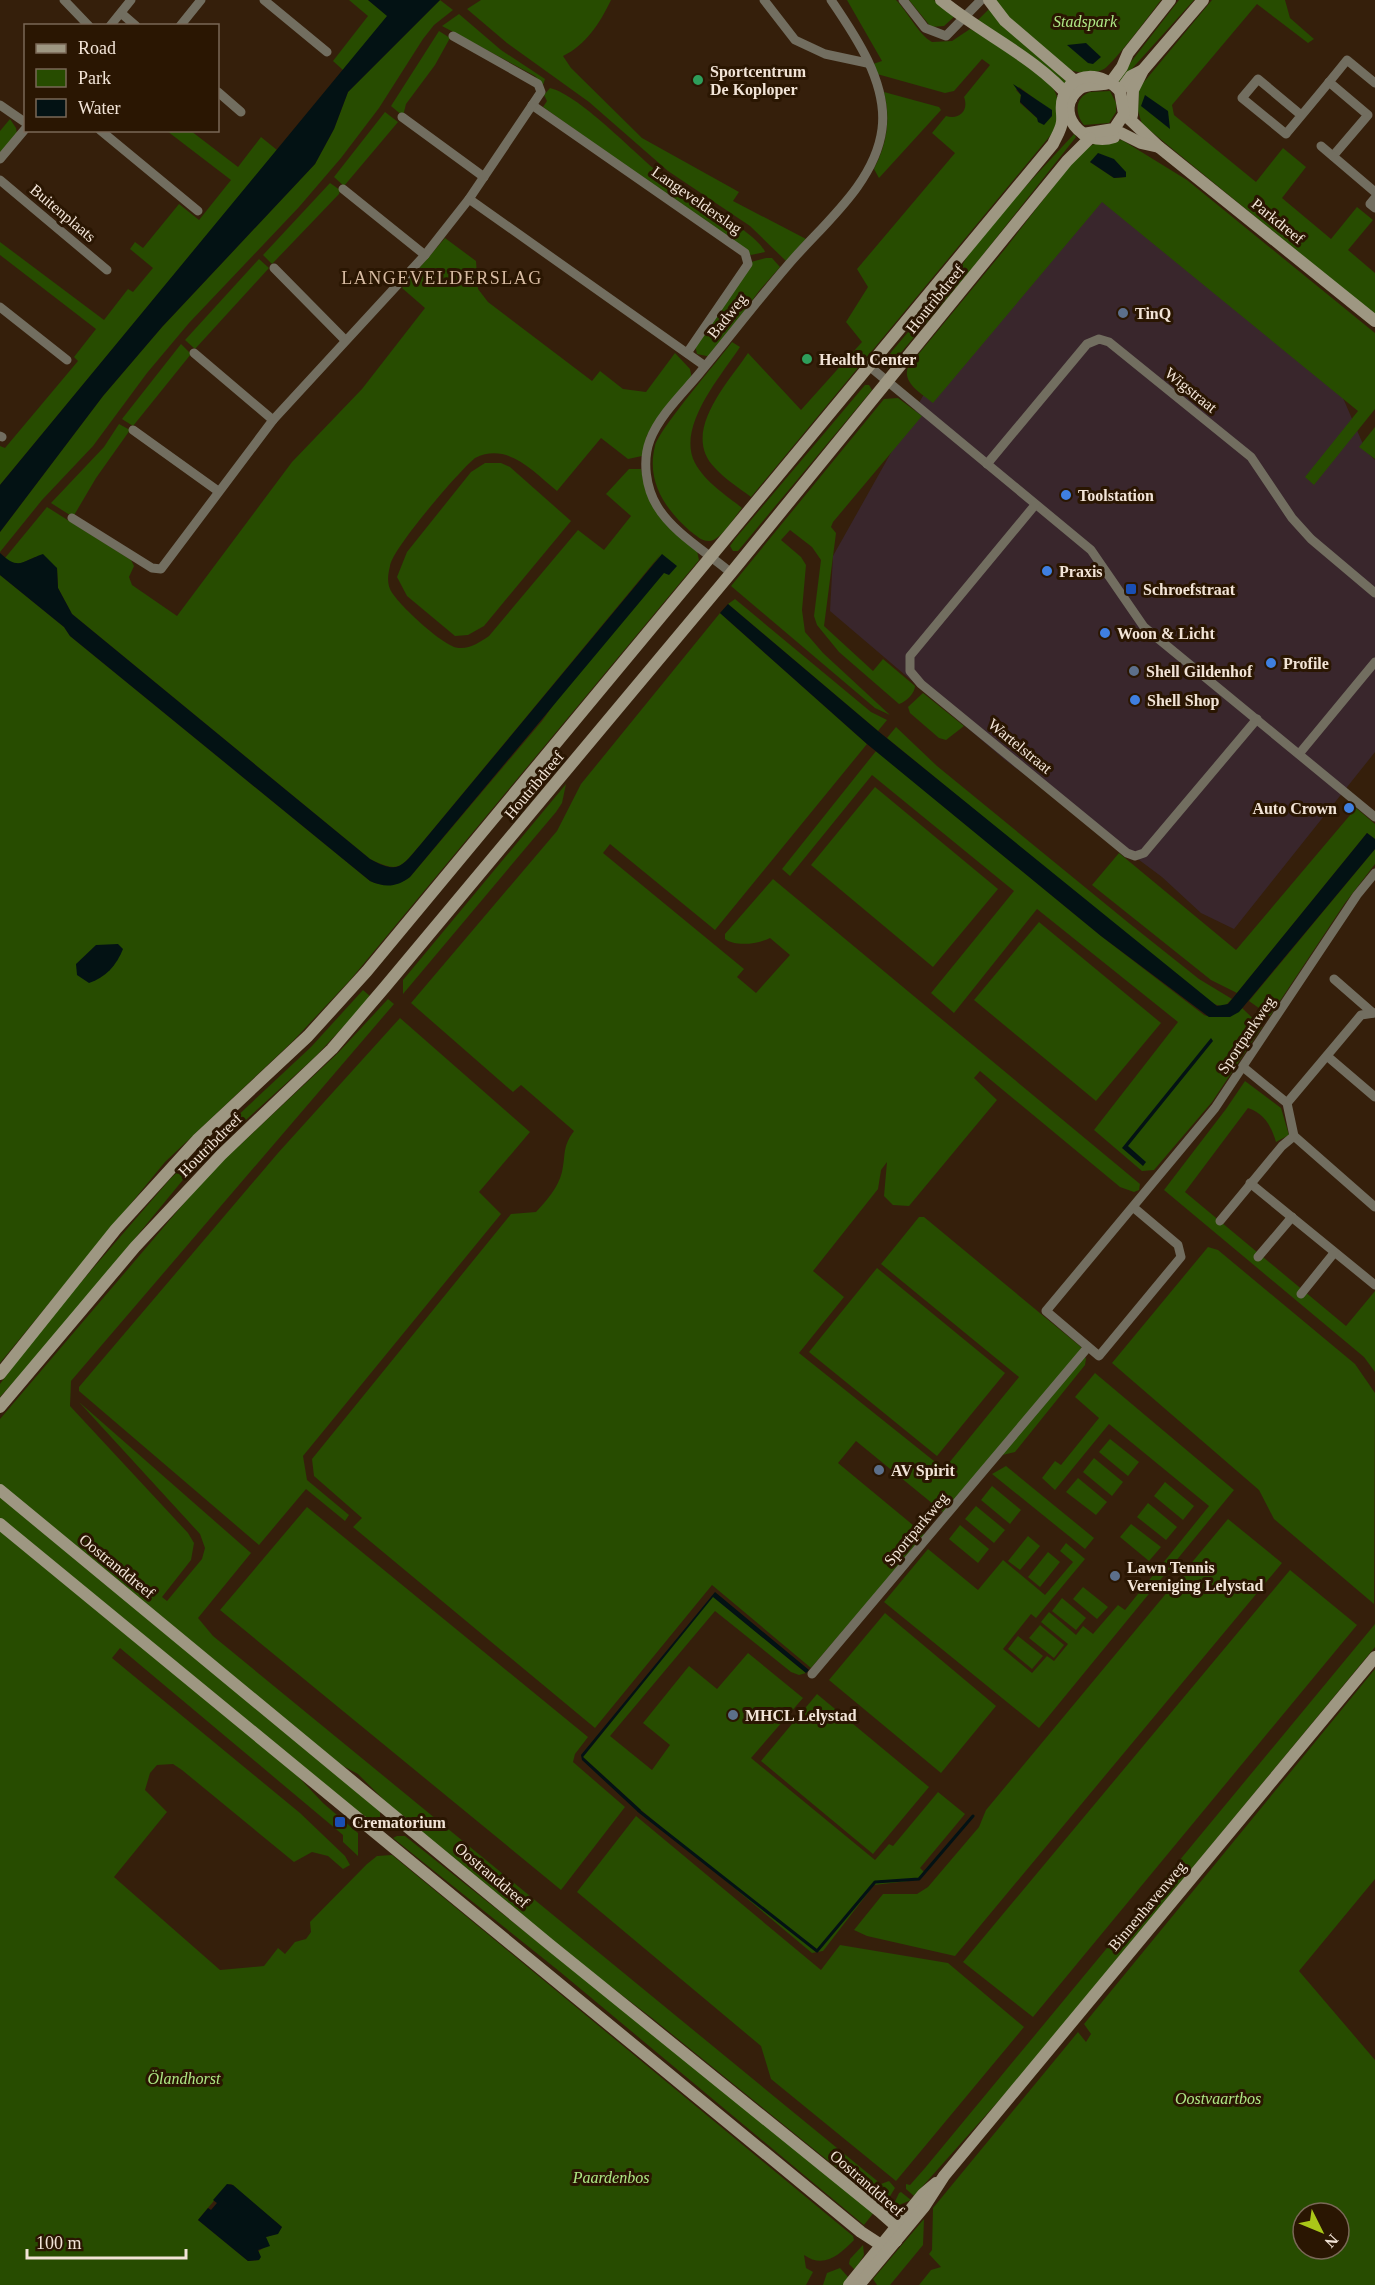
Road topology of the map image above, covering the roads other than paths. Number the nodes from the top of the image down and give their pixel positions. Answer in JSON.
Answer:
{"nodes":[{"id":1,"x":64,"y":0,"type":"edge"},
{"id":2,"x":131,"y":0,"type":"edge"},
{"id":3,"x":201,"y":0,"type":"edge"},
{"id":4,"x":264,"y":0,"type":"edge"},
{"id":5,"x":764,"y":0,"type":"edge"},
{"id":6,"x":831,"y":0,"type":"edge"},
{"id":7,"x":903,"y":0,"type":"edge"},
{"id":8,"x":941,"y":0,"type":"edge"},
{"id":9,"x":981,"y":0,"type":"edge"},
{"id":10,"x":989,"y":0,"type":"edge"},
{"id":11,"x":1170,"y":0,"type":"edge"},
{"id":12,"x":1203,"y":0,"type":"edge"},
{"id":13,"x":121,"y":13,"type":"junction"},
{"id":14,"x":964,"y":20,"type":"junction"},
{"id":15,"x":87,"y":24,"type":"edge"},
{"id":16,"x":112,"y":24,"type":"edge"},
{"id":17,"x":134,"y":24,"type":"edge"},
{"id":18,"x":182,"y":24,"type":"edge"},
{"id":19,"x":453,"y":36,"type":"dead end"},
{"id":20,"x":327,"y":52,"type":"dead end"},
{"id":21,"x":867,"y":63,"type":"junction"},
{"id":22,"x":1107,"y":80,"type":"junction"},
{"id":23,"x":1075,"y":81,"type":"junction"},
{"id":24,"x":1329,"y":82,"type":"junction"},
{"id":25,"x":1375,"y":83,"type":"edge"},
{"id":26,"x":219,"y":93,"type":"edge"},
{"id":27,"x":1126,"y":93,"type":"junction"},
{"id":28,"x":1069,"y":96,"type":"junction"},
{"id":29,"x":0,"y":105,"type":"edge"},
{"id":30,"x":532,"y":105,"type":"junction"},
{"id":31,"x":241,"y":112,"type":"dead end"},
{"id":32,"x":1301,"y":115,"type":"junction"},
{"id":33,"x":402,"y":117,"type":"dead end"},
{"id":34,"x":1127,"y":117,"type":"junction"},
{"id":35,"x":24,"y":122,"type":"edge"},
{"id":36,"x":24,"y":130,"type":"edge"},
{"id":37,"x":102,"y":132,"type":"edge"},
{"id":38,"x":1082,"y":132,"type":"junction"},
{"id":39,"x":1121,"y":133,"type":"junction"},
{"id":40,"x":1053,"y":144,"type":"junction"},
{"id":41,"x":1321,"y":146,"type":"dead end"},
{"id":42,"x":1159,"y":147,"type":"junction"},
{"id":43,"x":1333,"y":156,"type":"junction"},
{"id":44,"x":0,"y":159,"type":"edge"},
{"id":45,"x":484,"y":177,"type":"junction"},
{"id":46,"x":0,"y":180,"type":"edge"},
{"id":47,"x":343,"y":189,"type":"dead end"},
{"id":48,"x":1375,"y":192,"type":"edge"},
{"id":49,"x":1375,"y":198,"type":"edge"},
{"id":50,"x":469,"y":199,"type":"junction"},
{"id":51,"x":1375,"y":208,"type":"edge"},
{"id":52,"x":198,"y":211,"type":"dead end"},
{"id":53,"x":424,"y":255,"type":"junction"},
{"id":54,"x":274,"y":268,"type":"dead end"},
{"id":55,"x":107,"y":270,"type":"dead end"},
{"id":56,"x":0,"y":307,"type":"edge"},
{"id":57,"x":1375,"y":321,"type":"edge"},
{"id":58,"x":345,"y":340,"type":"junction"},
{"id":59,"x":194,"y":353,"type":"dead end"},
{"id":60,"x":687,"y":353,"type":"junction"},
{"id":61,"x":67,"y":360,"type":"dead end"},
{"id":62,"x":705,"y":366,"type":"junction"},
{"id":63,"x":869,"y":366,"type":"junction"},
{"id":64,"x":888,"y":382,"type":"junction"},
{"id":65,"x":273,"y":420,"type":"junction"},
{"id":66,"x":133,"y":430,"type":"dead end"},
{"id":67,"x":987,"y":464,"type":"junction"},
{"id":68,"x":218,"y":491,"type":"junction"},
{"id":69,"x":1035,"y":505,"type":"junction"},
{"id":70,"x":72,"y":518,"type":"dead end"},
{"id":71,"x":711,"y":556,"type":"junction"},
{"id":72,"x":731,"y":573,"type":"junction"},
{"id":73,"x":1375,"y":592,"type":"edge"},
{"id":74,"x":1375,"y":662,"type":"edge"},
{"id":75,"x":1257,"y":719,"type":"junction"},
{"id":76,"x":1299,"y":754,"type":"junction"},
{"id":77,"x":1375,"y":817,"type":"edge"},
{"id":78,"x":1375,"y":873,"type":"edge"},
{"id":79,"x":1334,"y":979,"type":"dead end"},
{"id":80,"x":1374,"y":1013,"type":"edge"},
{"id":81,"x":1327,"y":1056,"type":"junction"},
{"id":82,"x":1243,"y":1068,"type":"junction"},
{"id":83,"x":1375,"y":1097,"type":"edge"},
{"id":84,"x":1287,"y":1103,"type":"junction"},
{"id":85,"x":1294,"y":1136,"type":"junction"},
{"id":86,"x":1250,"y":1183,"type":"junction"},
{"id":87,"x":1133,"y":1207,"type":"junction"},
{"id":88,"x":1375,"y":1207,"type":"edge"},
{"id":89,"x":1292,"y":1217,"type":"junction"},
{"id":90,"x":1220,"y":1221,"type":"dead end"},
{"id":91,"x":1334,"y":1253,"type":"junction"},
{"id":92,"x":1258,"y":1257,"type":"dead end"},
{"id":93,"x":1375,"y":1286,"type":"edge"},
{"id":94,"x":1301,"y":1294,"type":"dead end"},
{"id":95,"x":1088,"y":1347,"type":"junction"},
{"id":96,"x":0,"y":1374,"type":"edge"},
{"id":97,"x":0,"y":1407,"type":"edge"},
{"id":98,"x":0,"y":1490,"type":"edge"},
{"id":99,"x":0,"y":1524,"type":"edge"},
{"id":100,"x":1375,"y":1657,"type":"edge"},
{"id":101,"x":812,"y":1674,"type":"dead end"},
{"id":102,"x":944,"y":2176,"type":"junction"},
{"id":103,"x":896,"y":2226,"type":"junction"},
{"id":104,"x":896,"y":2241,"type":"junction"},
{"id":105,"x":881,"y":2245,"type":"junction"},
{"id":106,"x":849,"y":2285,"type":"edge"},
{"id":107,"x":858,"y":2285,"type":"edge"}],
"edges":[{"from":1,"to":15,"type":"street"},
{"from":2,"to":13,"type":"street"},
{"from":3,"to":18,"type":"street"},
{"from":4,"to":20,"type":"street"},
{"from":5,"to":21,"type":"street"},
{"from":6,"to":21,"type":"street","name":"Badweg"},
{"from":7,"to":14,"type":"street"},
{"from":8,"to":14,"type":"main road"},
{"from":9,"to":14,"type":"street"},
{"from":10,"to":23,"type":"main road"},
{"from":11,"to":22,"type":"main road"},
{"from":12,"to":27,"type":"main road"},
{"from":13,"to":16,"type":"street"},
{"from":13,"to":17,"type":"street"},
{"from":14,"to":28,"type":"main road"},
{"from":19,"to":30,"type":"street"},
{"from":21,"to":62,"type":"street","name":"Badweg"},
{"from":22,"to":23,"type":"main road"},
{"from":22,"to":27,"type":"main road"},
{"from":22,"to":28,"type":"main road"},
{"from":23,"to":28,"type":"main road"},
{"from":24,"to":25,"type":"street"},
{"from":24,"to":32,"type":"street"},
{"from":24,"to":43,"type":"street"},
{"from":26,"to":31,"type":"street"},
{"from":27,"to":34,"type":"main road"},
{"from":28,"to":38,"type":"main road"},
{"from":28,"to":40,"type":"main road","name":"Houtribdreef"},
{"from":29,"to":35,"type":"street"},
{"from":30,"to":45,"type":"street"},
{"from":30,"to":60,"type":"street","name":"Langevelderslag"},
{"from":32,"to":32,"type":"street"},
{"from":33,"to":45,"type":"street"},
{"from":34,"to":38,"type":"main road"},
{"from":34,"to":39,"type":"main road"},
{"from":34,"to":42,"type":"main road","name":"Parkdreef"},
{"from":36,"to":44,"type":"street"},
{"from":37,"to":52,"type":"street"},
{"from":38,"to":39,"type":"main road"},
{"from":38,"to":40,"type":"main road","name":"Houtribdreef"},
{"from":38,"to":64,"type":"main road","name":"Houtribdreef"},
{"from":39,"to":42,"type":"main road","name":"Parkdreef"},
{"from":40,"to":63,"type":"main road","name":"Houtribdreef"},
{"from":41,"to":43,"type":"street"},
{"from":42,"to":57,"type":"main road","name":"Parkdreef"},
{"from":43,"to":48,"type":"street"},
{"from":45,"to":50,"type":"street"},
{"from":46,"to":55,"type":"street","name":"Buitenplaats"},
{"from":47,"to":53,"type":"street"},
{"from":49,"to":51,"type":"street"},
{"from":50,"to":53,"type":"street"},
{"from":50,"to":60,"type":"street"},
{"from":53,"to":58,"type":"street"},
{"from":54,"to":58,"type":"street"},
{"from":56,"to":61,"type":"street"},
{"from":58,"to":65,"type":"street"},
{"from":59,"to":65,"type":"street"},
{"from":60,"to":62,"type":"street"},
{"from":62,"to":71,"type":"street","name":"Badweg"},
{"from":63,"to":64,"type":"street"},
{"from":63,"to":71,"type":"main road","name":"Houtribdreef"},
{"from":64,"to":67,"type":"street"},
{"from":64,"to":72,"type":"main road","name":"Houtribdreef"},
{"from":65,"to":68,"type":"street"},
{"from":66,"to":68,"type":"street"},
{"from":67,"to":69,"type":"street"},
{"from":67,"to":73,"type":"street","name":"Wigstraat"},
{"from":68,"to":70,"type":"street"},
{"from":69,"to":75,"type":"street"},
{"from":69,"to":75,"type":"street","name":"Wartelstraat"},
{"from":71,"to":72,"type":"street","name":"Badweg"},
{"from":71,"to":96,"type":"main road","name":"Houtribdreef"},
{"from":72,"to":97,"type":"main road","name":"Houtribdreef"},
{"from":74,"to":76,"type":"street"},
{"from":75,"to":76,"type":"street"},
{"from":76,"to":77,"type":"street"},
{"from":78,"to":82,"type":"street","name":"Sportparkweg"},
{"from":79,"to":80,"type":"street"},
{"from":80,"to":81,"type":"street"},
{"from":81,"to":83,"type":"street"},
{"from":81,"to":84,"type":"street"},
{"from":82,"to":84,"type":"street"},
{"from":82,"to":87,"type":"street","name":"Sportparkweg"},
{"from":84,"to":85,"type":"street"},
{"from":85,"to":86,"type":"street"},
{"from":85,"to":88,"type":"street"},
{"from":86,"to":89,"type":"street"},
{"from":86,"to":90,"type":"street"},
{"from":87,"to":95,"type":"street","name":"Sportparkweg"},
{"from":87,"to":95,"type":"street"},
{"from":89,"to":91,"type":"street"},
{"from":89,"to":92,"type":"street"},
{"from":91,"to":93,"type":"street"},
{"from":91,"to":94,"type":"street"},
{"from":95,"to":101,"type":"street","name":"Sportparkweg"},
{"from":98,"to":103,"type":"main road","name":"Oostranddreef"},
{"from":99,"to":105,"type":"main road"},
{"from":100,"to":102,"type":"main road","name":"Binnenhavenweg"},
{"from":102,"to":103,"type":"main road","name":"Binnenhavenweg"},
{"from":102,"to":104,"type":"main road","name":"Binnenhavenweg"},
{"from":103,"to":104,"type":"main road","name":"Oostranddreef"},
{"from":103,"to":105,"type":"main road","name":"Binnenhavenweg"},
{"from":104,"to":105,"type":"main road","name":"Oostranddreef"},
{"from":104,"to":107,"type":"main road","name":"Binnenhavenweg"},
{"from":105,"to":106,"type":"main road","name":"Binnenhavenweg"}]}
